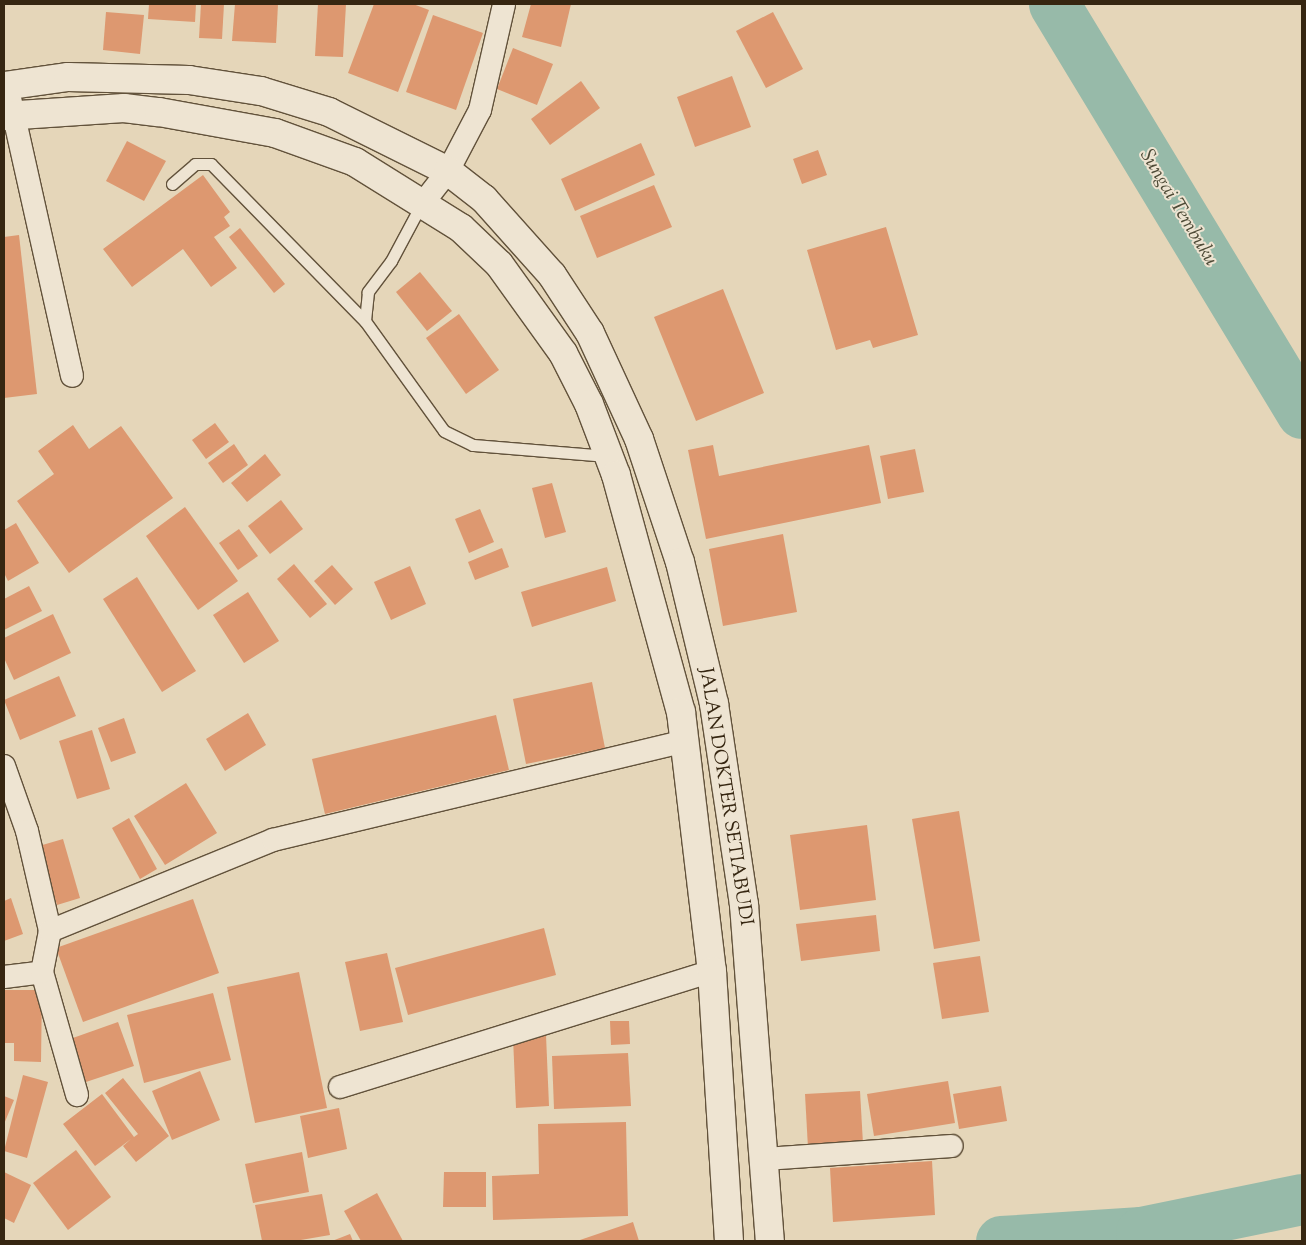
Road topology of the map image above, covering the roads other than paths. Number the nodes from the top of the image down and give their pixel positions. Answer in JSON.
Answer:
{"nodes":[{"id":1,"x":504,"y":4,"type":"edge"},
{"id":2,"x":6,"y":86,"type":"edge"},
{"id":3,"x":8,"y":115,"type":"edge"},
{"id":4,"x":448,"y":171,"type":"junction"},
{"id":5,"x":172,"y":184,"type":"dead end"},
{"id":6,"x":423,"y":203,"type":"junction"},
{"id":7,"x":365,"y":321,"type":"junction"},
{"id":8,"x":72,"y":376,"type":"dead end"},
{"id":9,"x":608,"y":456,"type":"junction"},
{"id":10,"x":685,"y":741,"type":"junction"},
{"id":11,"x":4,"y":766,"type":"edge"},
{"id":12,"x":50,"y":931,"type":"junction"},
{"id":13,"x":712,"y":971,"type":"junction"},
{"id":14,"x":42,"y":972,"type":"junction"},
{"id":15,"x":4,"y":977,"type":"edge"},
{"id":16,"x":340,"y":1087,"type":"dead end"},
{"id":17,"x":77,"y":1095,"type":"dead end"},
{"id":18,"x":952,"y":1146,"type":"dead end"},
{"id":19,"x":765,"y":1160,"type":"junction"},
{"id":20,"x":770,"y":1237,"type":"edge"},
{"id":21,"x":729,"y":1238,"type":"edge"}],
"edges":[{"from":1,"to":4,"type":"street"},
{"from":2,"to":3,"type":"street"},
{"from":2,"to":4,"type":"street","name":"JALAN DOKTER SETIABUDI"},
{"from":3,"to":6,"type":"street","name":"JALAN DOKTER SETIABUDI"},
{"from":3,"to":8,"type":"street"},
{"from":4,"to":6,"type":"street"},
{"from":4,"to":19,"type":"street","name":"JALAN DOKTER SETIABUDI"},
{"from":5,"to":7,"type":"lane"},
{"from":6,"to":7,"type":"lane"},
{"from":6,"to":9,"type":"street","name":"JALAN DOKTER SETIABUDI"},
{"from":7,"to":9,"type":"lane"},
{"from":9,"to":10,"type":"street","name":"JALAN DOKTER SETIABUDI"},
{"from":10,"to":12,"type":"street"},
{"from":10,"to":13,"type":"street","name":"JALAN DOKTER SETIABUDI"},
{"from":11,"to":12,"type":"street"},
{"from":12,"to":14,"type":"street"},
{"from":13,"to":16,"type":"street"},
{"from":13,"to":21,"type":"street","name":"JALAN DOKTER SETIABUDI"},
{"from":14,"to":15,"type":"street"},
{"from":14,"to":17,"type":"street"},
{"from":18,"to":19,"type":"street"},
{"from":19,"to":20,"type":"street","name":"JALAN DOKTER SETIABUDI"}]}
